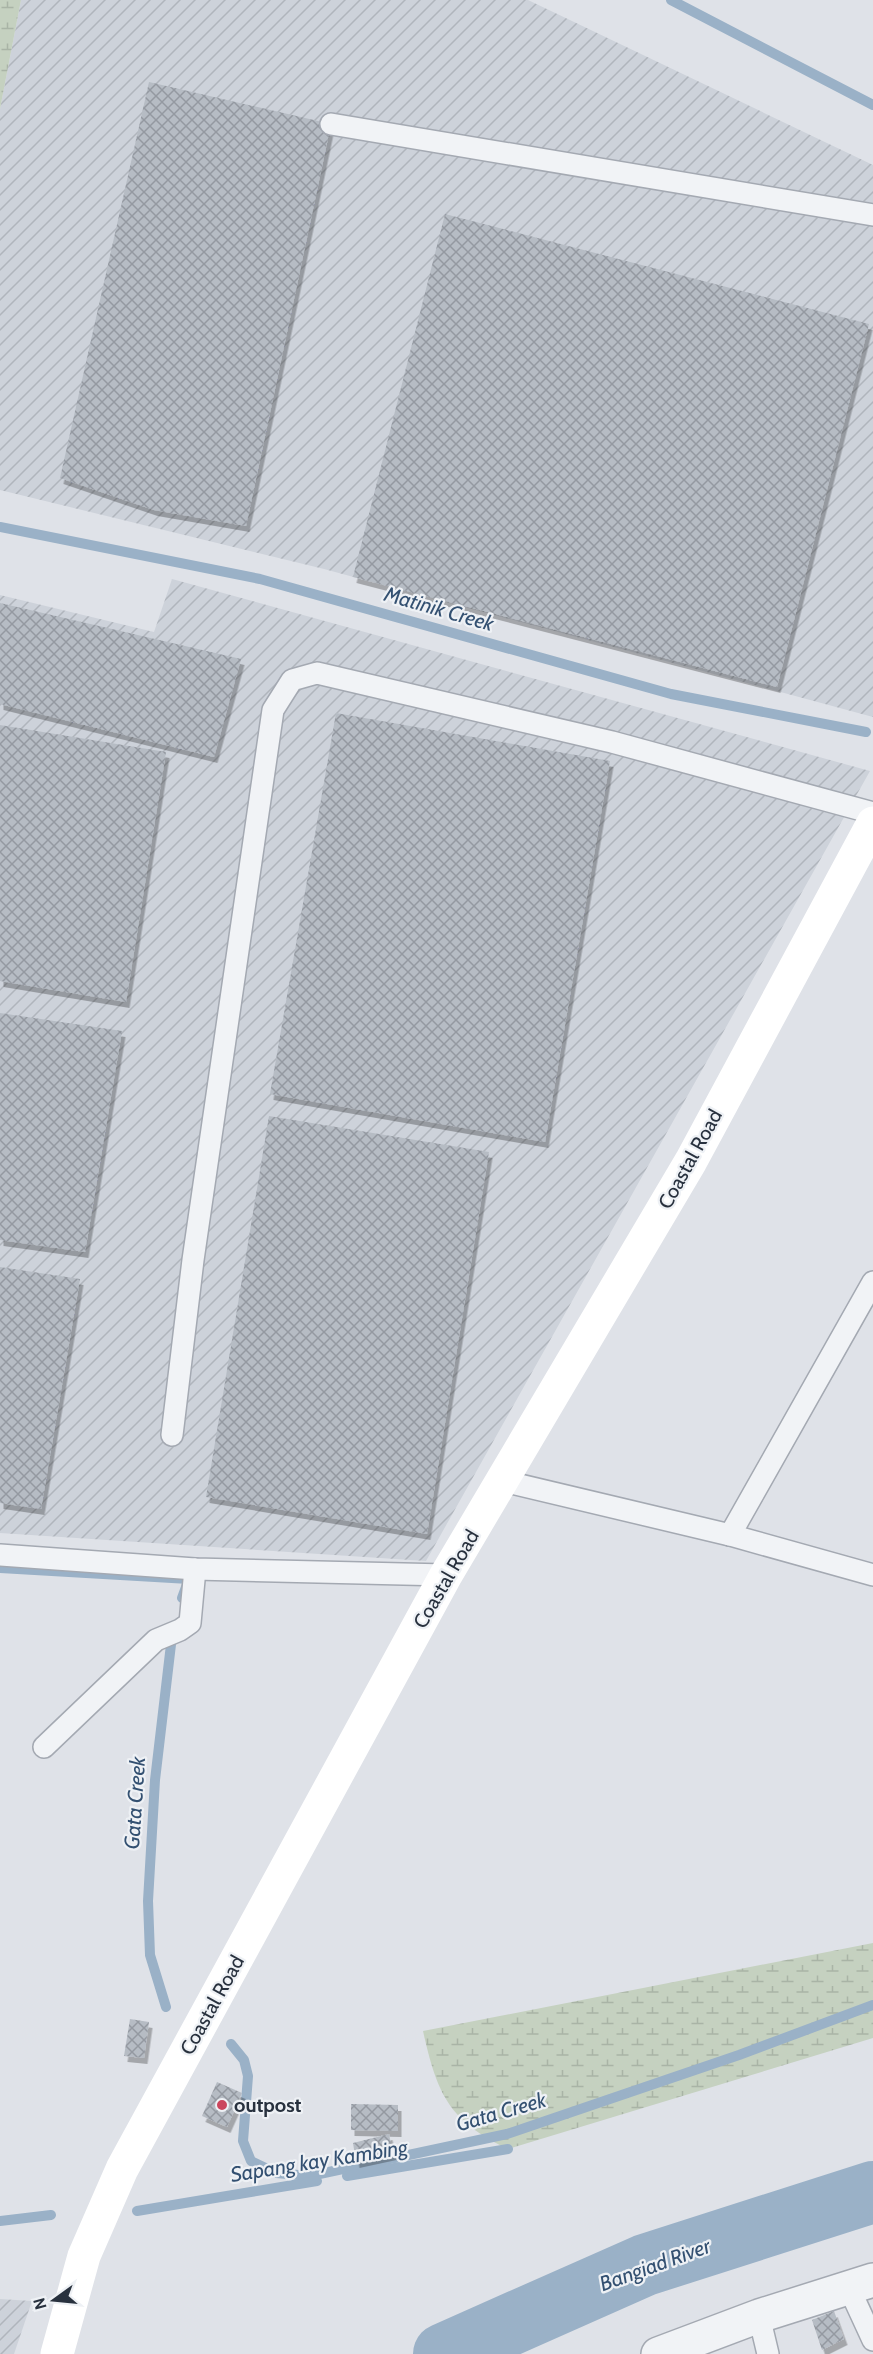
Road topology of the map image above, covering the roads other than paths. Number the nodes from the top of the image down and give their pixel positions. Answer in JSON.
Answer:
{"nodes":[{"id":1,"x":331,"y":124,"type":"dead end"},
{"id":2,"x":873,"y":215,"type":"edge"},
{"id":3,"x":873,"y":813,"type":"edge"},
{"id":4,"x":873,"y":823,"type":"edge"},
{"id":5,"x":873,"y":1282,"type":"edge"},
{"id":6,"x":172,"y":1436,"type":"dead end"},
{"id":7,"x":503,"y":1481,"type":"junction"},
{"id":8,"x":730,"y":1534,"type":"junction"},
{"id":9,"x":0,"y":1555,"type":"edge"},
{"id":10,"x":195,"y":1569,"type":"junction"},
{"id":11,"x":446,"y":1575,"type":"junction"},
{"id":12,"x":873,"y":1575,"type":"edge"},
{"id":13,"x":44,"y":1747,"type":"dead end"},
{"id":14,"x":861,"y":2284,"type":"edge"},
{"id":15,"x":759,"y":2316,"type":"junction"},
{"id":16,"x":873,"y":2340,"type":"edge"},
{"id":17,"x":57,"y":2354,"type":"edge"},
{"id":18,"x":658,"y":2354,"type":"edge"},
{"id":19,"x":768,"y":2354,"type":"edge"}],
"edges":[{"from":1,"to":2,"type":"lane"},
{"from":3,"to":6,"type":"lane"},
{"from":4,"to":7,"type":"main road","name":"Coastal Road"},
{"from":5,"to":8,"type":"lane"},
{"from":7,"to":8,"type":"lane"},
{"from":7,"to":11,"type":"main road","name":"Coastal Road"},
{"from":8,"to":12,"type":"lane"},
{"from":9,"to":10,"type":"lane"},
{"from":10,"to":11,"type":"lane"},
{"from":10,"to":13,"type":"lane"},
{"from":11,"to":17,"type":"main road","name":"Coastal Road"},
{"from":14,"to":15,"type":"street"},
{"from":14,"to":16,"type":"lane"},
{"from":15,"to":18,"type":"street"},
{"from":15,"to":19,"type":"lane"}]}
